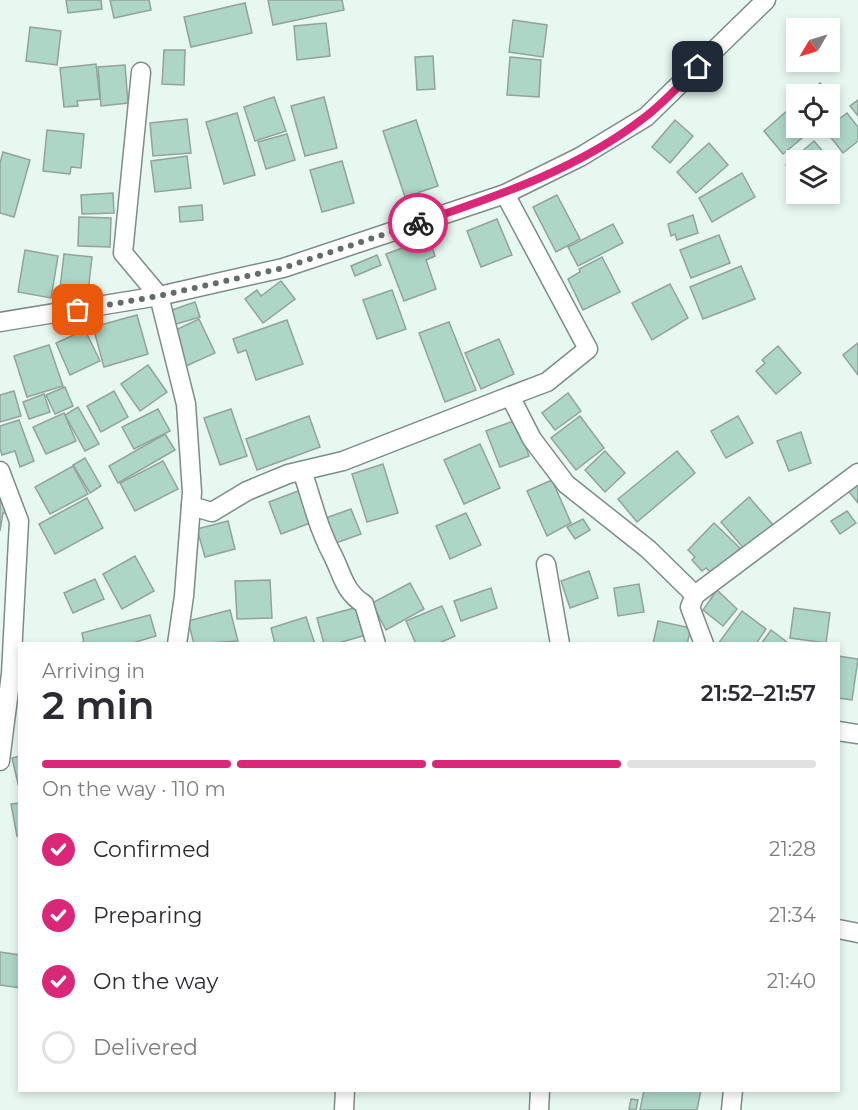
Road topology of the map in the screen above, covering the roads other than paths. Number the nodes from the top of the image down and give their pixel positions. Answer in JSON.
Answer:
{"nodes":[{"id":1,"x":766,"y":0,"type":"edge"},
{"id":2,"x":141,"y":72,"type":"dead end"},
{"id":3,"x":505,"y":194,"type":"junction"},
{"id":4,"x":159,"y":296,"type":"junction"},
{"id":5,"x":0,"y":322,"type":"edge"},
{"id":6,"x":510,"y":396,"type":"junction"},
{"id":7,"x":0,"y":471,"type":"edge"},
{"id":8,"x":302,"y":471,"type":"junction"},
{"id":9,"x":858,"y":473,"type":"edge"},
{"id":10,"x":190,"y":506,"type":"junction"},
{"id":11,"x":546,"y":564,"type":"dead end"},
{"id":12,"x":695,"y":595,"type":"junction"},
{"id":13,"x":177,"y":642,"type":"edge"},
{"id":14,"x":375,"y":642,"type":"edge"},
{"id":15,"x":560,"y":642,"type":"edge"},
{"id":16,"x":703,"y":642,"type":"edge"},
{"id":17,"x":840,"y":731,"type":"edge"},
{"id":18,"x":858,"y":734,"type":"edge"},
{"id":19,"x":0,"y":761,"type":"edge"},
{"id":20,"x":840,"y":929,"type":"edge"},
{"id":21,"x":858,"y":933,"type":"edge"},
{"id":22,"x":345,"y":1092,"type":"edge"},
{"id":23,"x":540,"y":1092,"type":"edge"},
{"id":24,"x":733,"y":1092,"type":"edge"},
{"id":25,"x":344,"y":1110,"type":"edge"},
{"id":26,"x":539,"y":1110,"type":"edge"},
{"id":27,"x":731,"y":1110,"type":"edge"}],
"edges":[{"from":1,"to":3,"type":"street"},
{"from":2,"to":4,"type":"street"},
{"from":3,"to":4,"type":"street"},
{"from":3,"to":6,"type":"street"},
{"from":4,"to":5,"type":"street"},
{"from":4,"to":10,"type":"street"},
{"from":6,"to":8,"type":"street"},
{"from":6,"to":12,"type":"street"},
{"from":7,"to":19,"type":"street"},
{"from":8,"to":10,"type":"street"},
{"from":8,"to":14,"type":"street"},
{"from":9,"to":12,"type":"street"},
{"from":10,"to":13,"type":"street"},
{"from":11,"to":15,"type":"street"},
{"from":12,"to":16,"type":"street"},
{"from":17,"to":18,"type":"street"},
{"from":20,"to":21,"type":"street"},
{"from":22,"to":25,"type":"street"},
{"from":23,"to":26,"type":"street"},
{"from":24,"to":27,"type":"street"}]}
